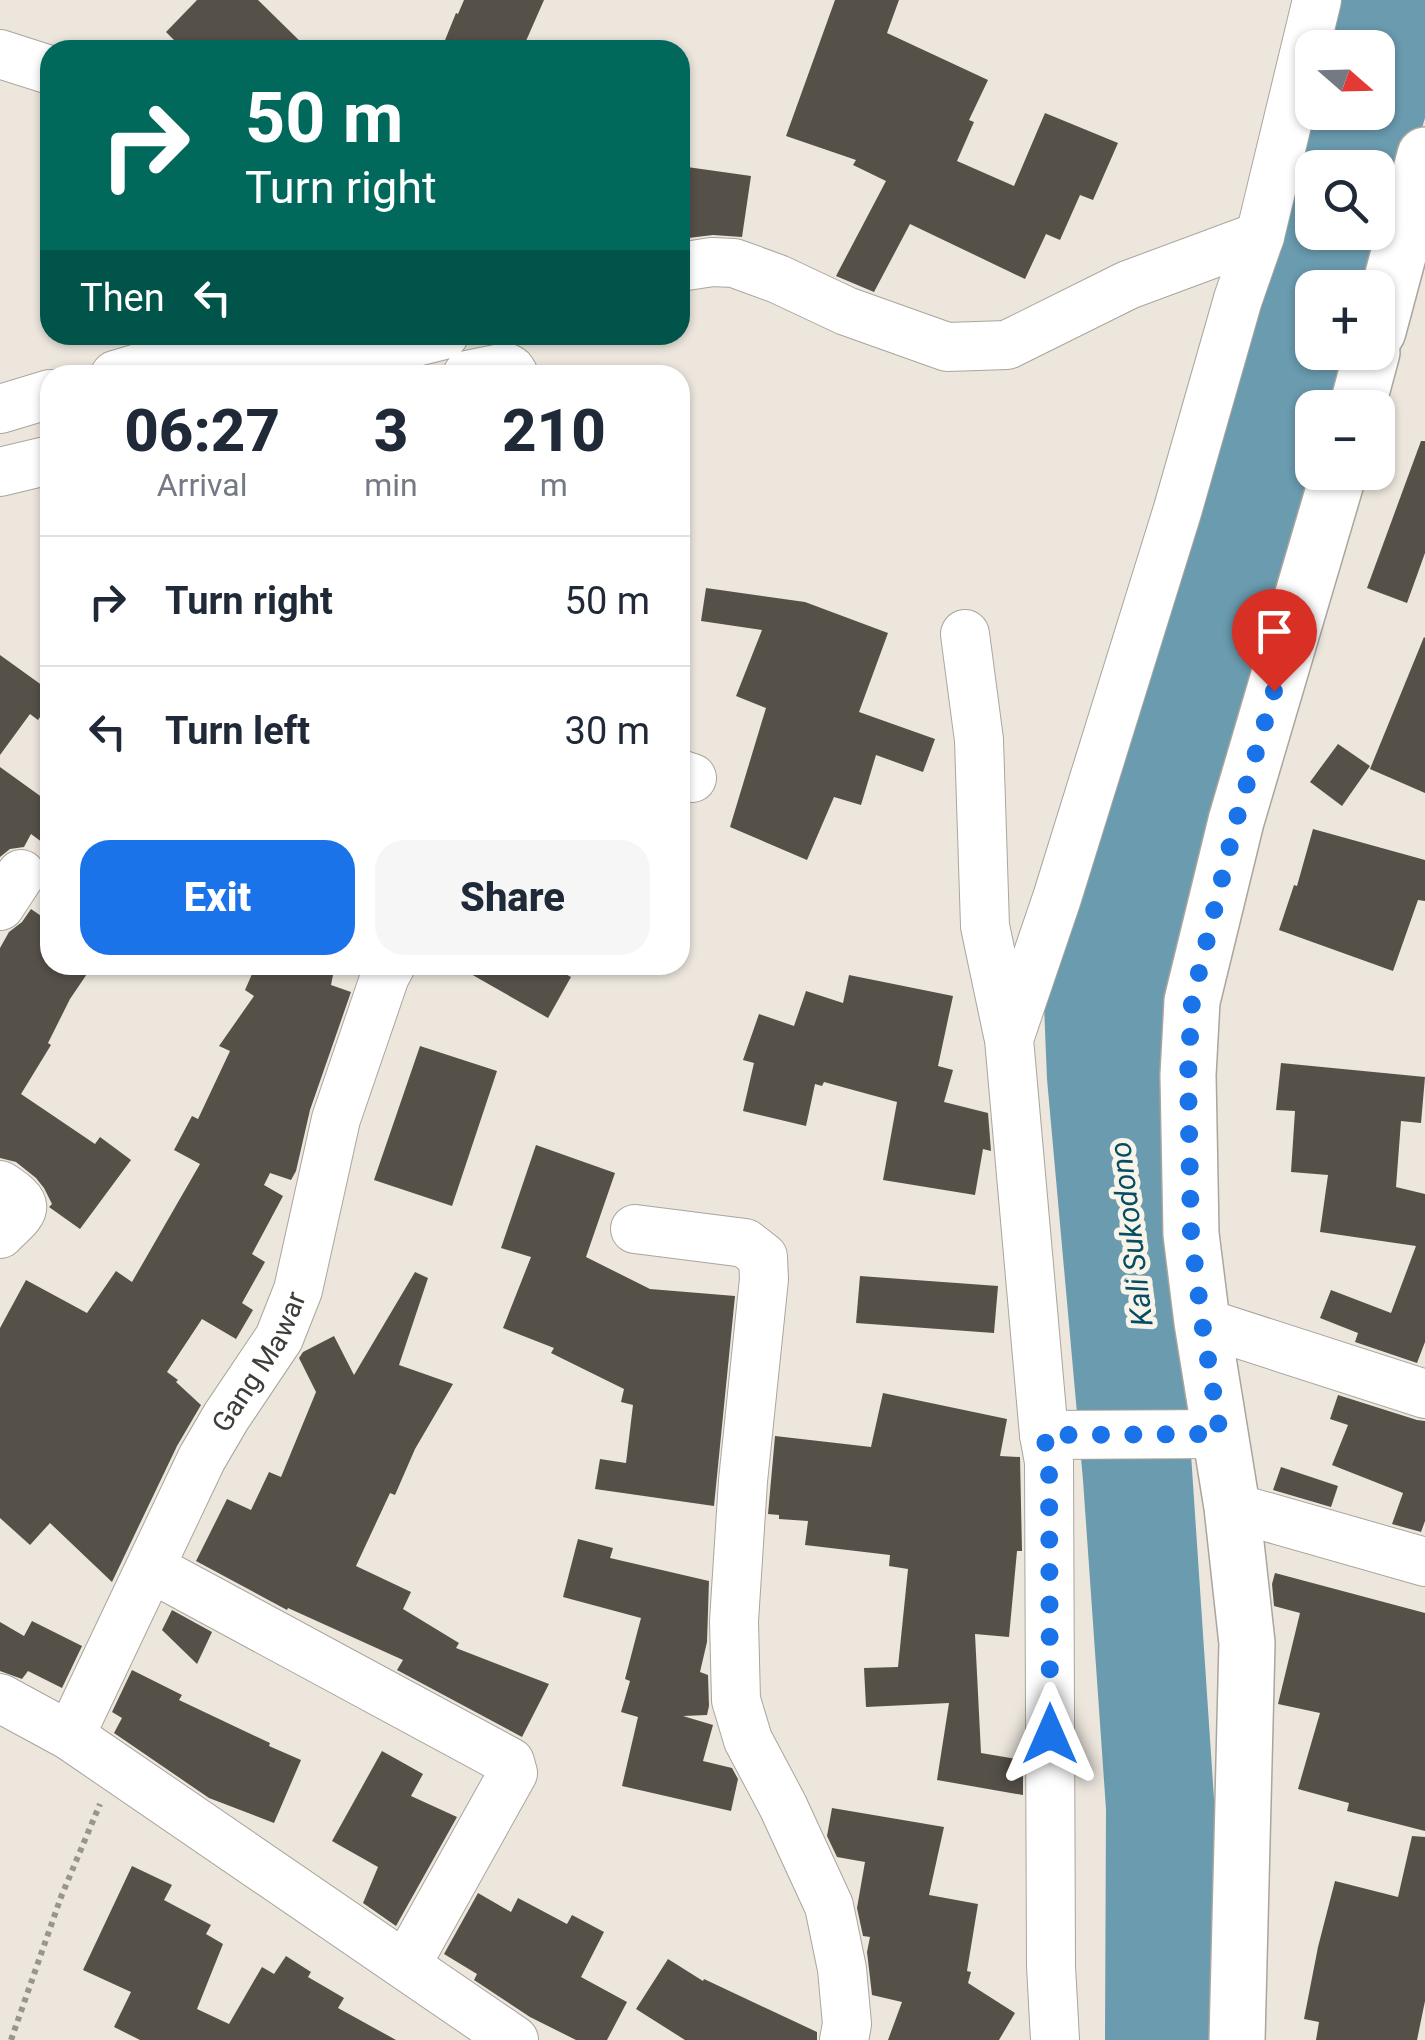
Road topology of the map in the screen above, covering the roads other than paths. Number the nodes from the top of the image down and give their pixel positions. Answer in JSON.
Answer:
{"nodes":[{"id":1,"x":1317,"y":0,"type":"edge"},
{"id":2,"x":0,"y":54,"type":"edge"},
{"id":3,"x":40,"y":67,"type":"edge"},
{"id":4,"x":1425,"y":156,"type":"edge"},
{"id":5,"x":690,"y":265,"type":"edge"},
{"id":6,"x":1250,"y":265,"type":"junction"},
{"id":7,"x":1394,"y":270,"type":"edge"},
{"id":8,"x":365,"y":345,"type":"edge"},
{"id":9,"x":144,"y":358,"type":"edge"},
{"id":10,"x":40,"y":397,"type":"edge"},
{"id":11,"x":0,"y":409,"type":"edge"},
{"id":12,"x":40,"y":462,"type":"edge"},
{"id":13,"x":0,"y":472,"type":"edge"},
{"id":14,"x":1334,"y":490,"type":"edge"},
{"id":15,"x":965,"y":634,"type":"dead end"},
{"id":16,"x":386,"y":975,"type":"edge"},
{"id":17,"x":1009,"y":1039,"type":"junction"},
{"id":18,"x":0,"y":1185,"type":"edge"},
{"id":19,"x":635,"y":1229,"type":"dead end"},
{"id":20,"x":0,"y":1234,"type":"edge"},
{"id":21,"x":1202,"y":1322,"type":"junction"},
{"id":22,"x":1425,"y":1394,"type":"edge"},
{"id":23,"x":1054,"y":1434,"type":"junction"},
{"id":24,"x":1210,"y":1434,"type":"junction"},
{"id":25,"x":1232,"y":1507,"type":"junction"},
{"id":26,"x":1425,"y":1562,"type":"edge"},
{"id":27,"x":151,"y":1568,"type":"junction"},
{"id":28,"x":0,"y":1698,"type":"edge"},
{"id":29,"x":70,"y":1736,"type":"junction"},
{"id":30,"x":406,"y":1965,"type":"junction"},
{"id":31,"x":462,"y":2025,"type":"edge"},
{"id":32,"x":514,"y":2040,"type":"edge"},
{"id":33,"x":844,"y":2040,"type":"edge"},
{"id":34,"x":1055,"y":2040,"type":"edge"},
{"id":35,"x":1237,"y":2040,"type":"edge"}],
"edges":[{"from":1,"to":6,"type":"street"},
{"from":2,"to":3,"type":"street"},
{"from":4,"to":7,"type":"main road"},
{"from":5,"to":6,"type":"street"},
{"from":6,"to":17,"type":"street"},
{"from":8,"to":9,"type":"street"},
{"from":10,"to":11,"type":"street"},
{"from":12,"to":13,"type":"street"},
{"from":14,"to":21,"type":"main road"},
{"from":15,"to":17,"type":"street"},
{"from":16,"to":27,"type":"street","name":"Gang Mawar"},
{"from":17,"to":23,"type":"street"},
{"from":18,"to":20,"type":"street"},
{"from":19,"to":33,"type":"street"},
{"from":21,"to":22,"type":"street"},
{"from":21,"to":24,"type":"main road"},
{"from":23,"to":24,"type":"street"},
{"from":23,"to":34,"type":"street"},
{"from":24,"to":25,"type":"main road"},
{"from":25,"to":26,"type":"street"},
{"from":25,"to":35,"type":"main road"},
{"from":27,"to":29,"type":"street","name":"Gang Mawar"},
{"from":27,"to":30,"type":"street"},
{"from":28,"to":29,"type":"street"},
{"from":29,"to":30,"type":"street"},
{"from":30,"to":31,"type":"street"},
{"from":31,"to":32,"type":"street"}]}
